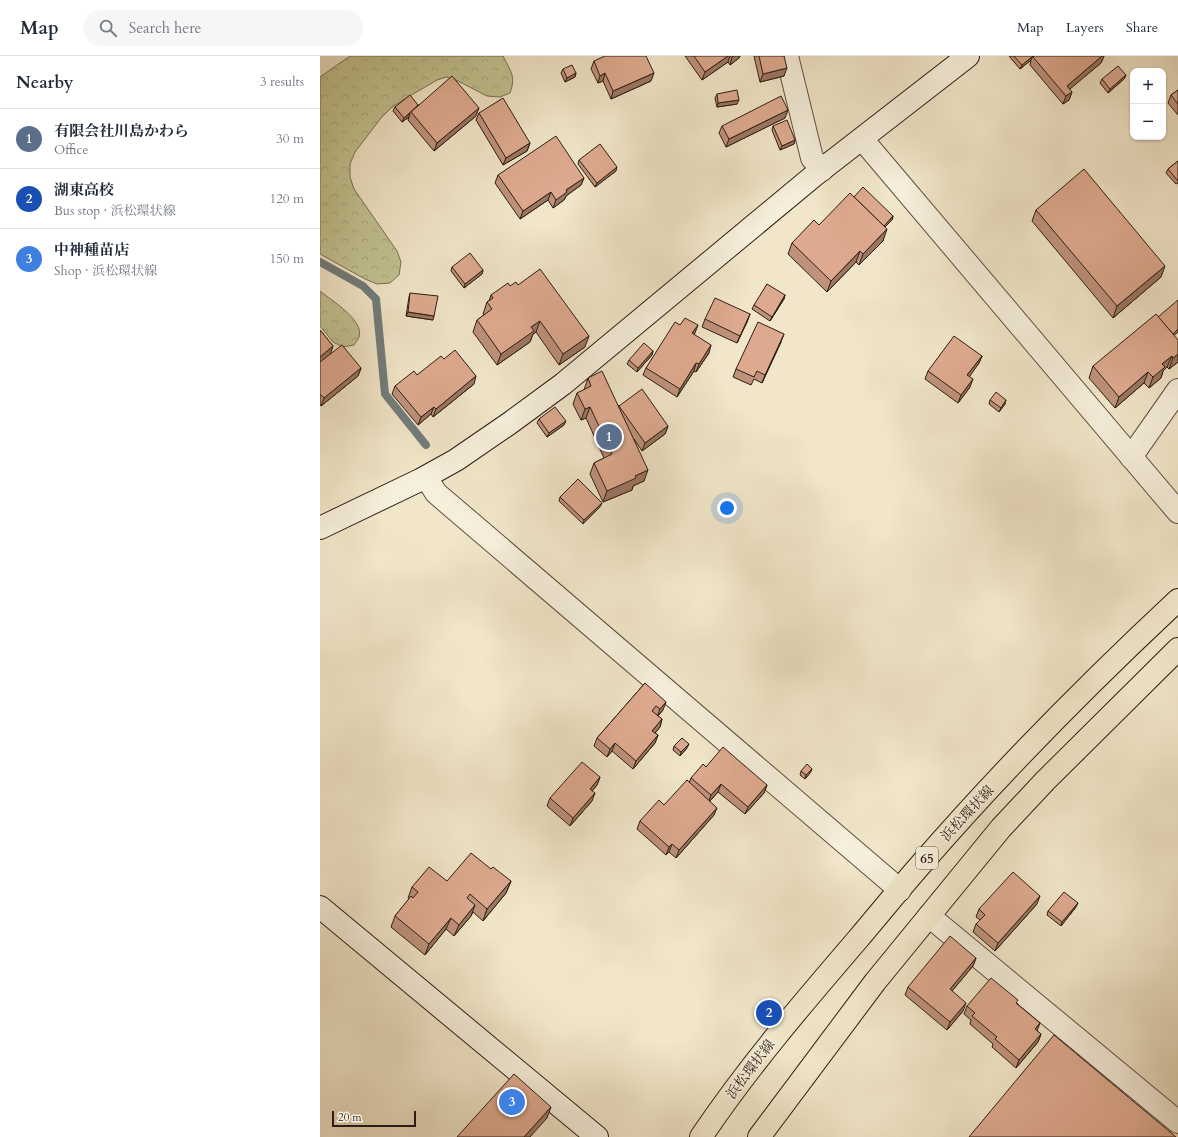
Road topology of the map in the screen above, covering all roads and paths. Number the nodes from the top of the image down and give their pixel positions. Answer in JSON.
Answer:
{"nodes":[{"id":1,"x":787,"y":56,"type":"edge"},
{"id":2,"x":968,"y":56,"type":"edge"},
{"id":3,"x":862,"y":139,"type":"junction"},
{"id":4,"x":822,"y":170,"type":"junction"},
{"id":5,"x":1178,"y":390,"type":"edge"},
{"id":6,"x":1131,"y":457,"type":"junction"},
{"id":7,"x":426,"y":476,"type":"junction"},
{"id":8,"x":1178,"y":512,"type":"edge"},
{"id":9,"x":320,"y":528,"type":"edge"},
{"id":10,"x":1178,"y":600,"type":"edge"},
{"id":11,"x":1178,"y":650,"type":"edge"},
{"id":12,"x":900,"y":890,"type":"junction"},
{"id":13,"x":320,"y":907,"type":"edge"},
{"id":14,"x":929,"y":916,"type":"junction"},
{"id":15,"x":1178,"y":1122,"type":"edge"},
{"id":16,"x":597,"y":1137,"type":"edge"},
{"id":17,"x":700,"y":1137,"type":"edge"},
{"id":18,"x":759,"y":1137,"type":"edge"}],
"edges":[{"from":1,"to":4,"type":"street"},
{"from":2,"to":3,"type":"street"},
{"from":3,"to":4,"type":"street"},
{"from":3,"to":6,"type":"street"},
{"from":4,"to":7,"type":"street"},
{"from":5,"to":6,"type":"street"},
{"from":6,"to":8,"type":"street"},
{"from":7,"to":9,"type":"street"},
{"from":7,"to":12,"type":"street"},
{"from":10,"to":12,"type":"main road","name":"浜松環状線","number":"65"},
{"from":11,"to":14,"type":"main road"},
{"from":12,"to":17,"type":"main road","name":"浜松環状線","number":"65"},
{"from":13,"to":16,"type":"street"},
{"from":14,"to":15,"type":"street"},
{"from":14,"to":18,"type":"main road"}]}
